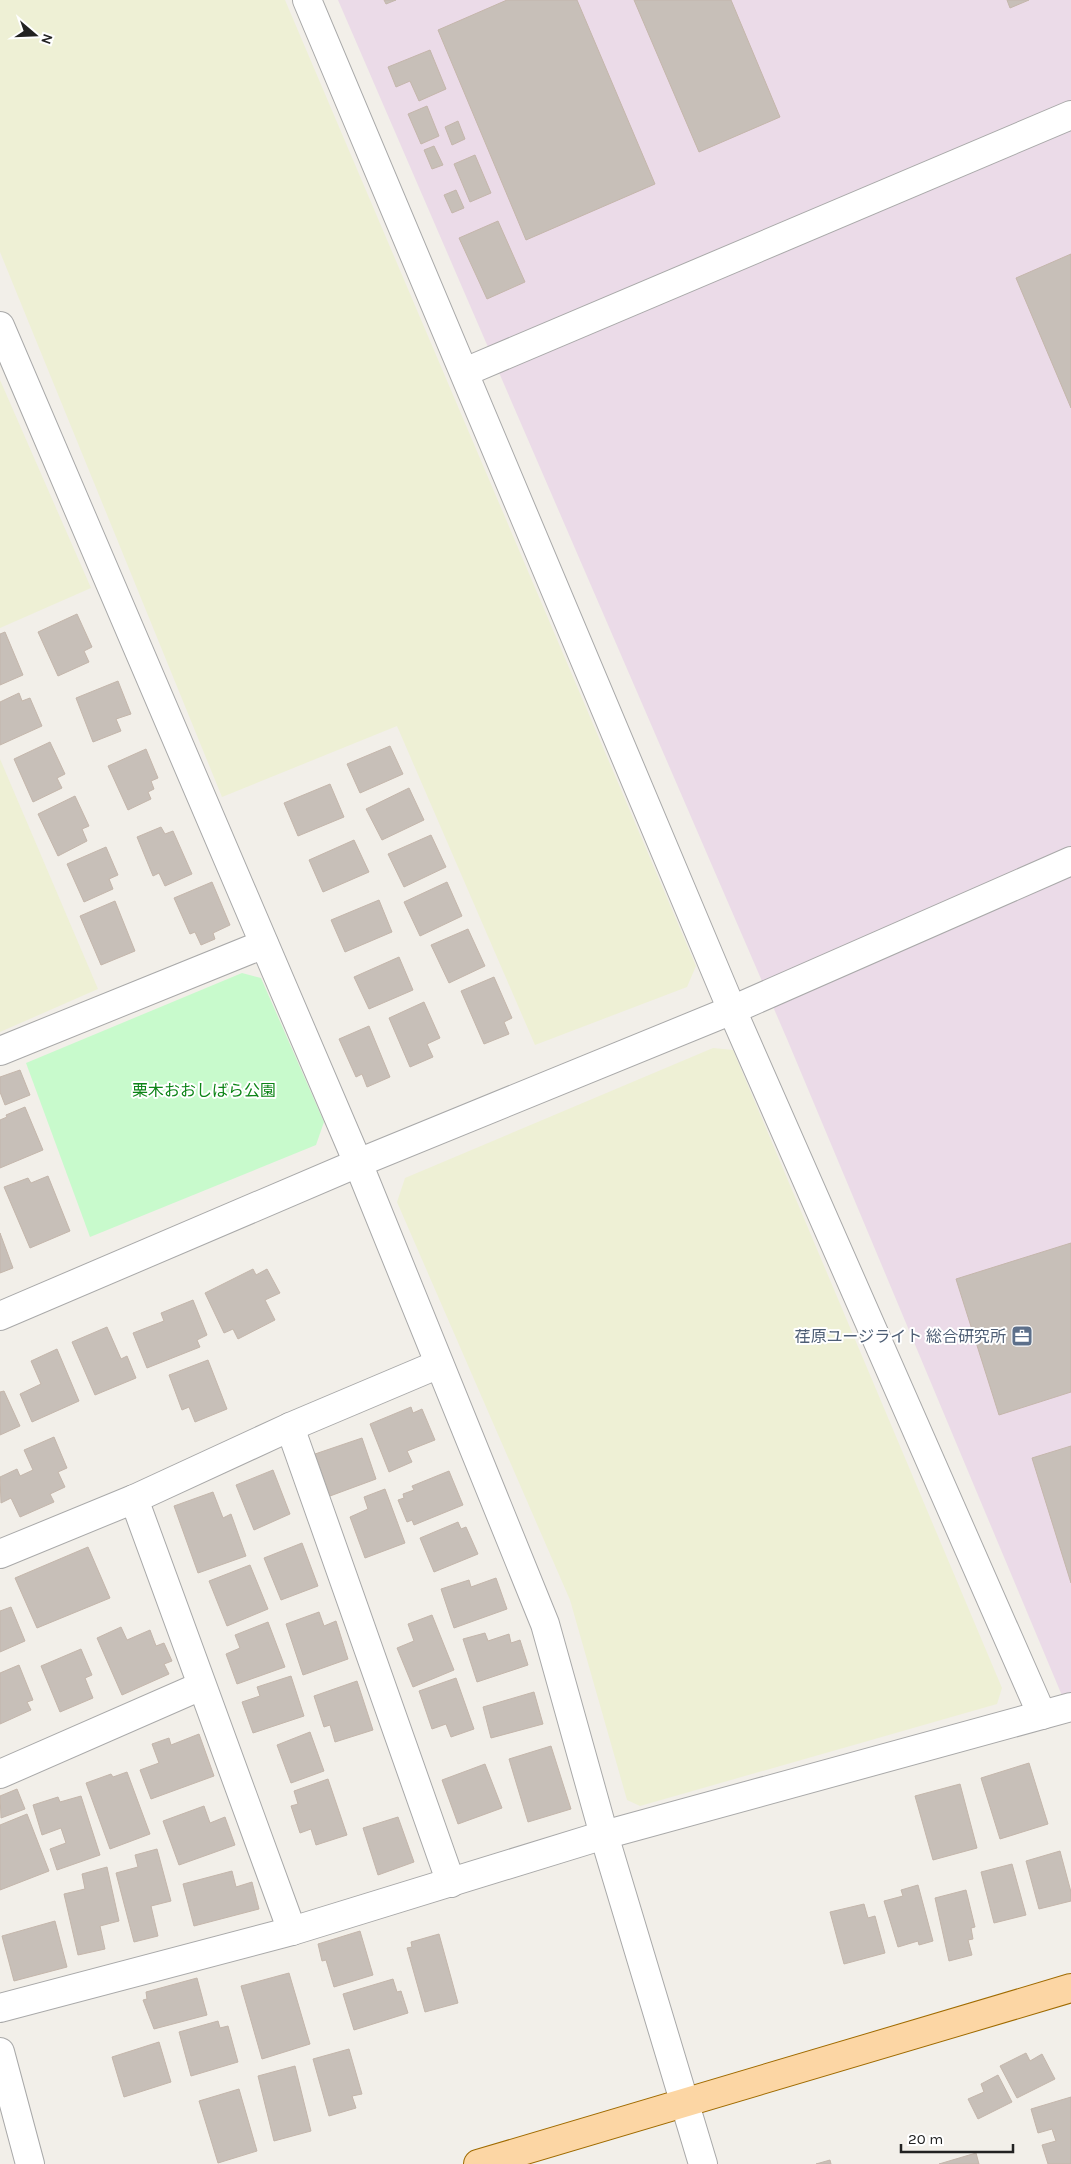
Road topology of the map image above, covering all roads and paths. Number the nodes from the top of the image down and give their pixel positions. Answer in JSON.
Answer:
{"nodes":[{"id":1,"x":307,"y":0,"type":"edge"},
{"id":2,"x":1071,"y":114,"type":"edge"},
{"id":3,"x":0,"y":326,"type":"edge"},
{"id":4,"x":465,"y":372,"type":"junction"},
{"id":5,"x":1071,"y":861,"type":"edge"},
{"id":6,"x":264,"y":944,"type":"junction"},
{"id":7,"x":732,"y":1010,"type":"junction"},
{"id":8,"x":0,"y":1051,"type":"edge"},
{"id":9,"x":358,"y":1163,"type":"junction"},
{"id":10,"x":0,"y":1316,"type":"edge"},
{"id":11,"x":439,"y":1364,"type":"junction"},
{"id":12,"x":290,"y":1428,"type":"junction"},
{"id":13,"x":134,"y":1499,"type":"junction"},
{"id":14,"x":0,"y":1554,"type":"edge"},
{"id":15,"x":201,"y":1686,"type":"junction"},
{"id":16,"x":1071,"y":1707,"type":"edge"},
{"id":17,"x":1042,"y":1715,"type":"junction"},
{"id":18,"x":0,"y":1774,"type":"edge"},
{"id":19,"x":604,"y":1835,"type":"junction"},
{"id":20,"x":451,"y":1883,"type":"junction"},
{"id":21,"x":292,"y":1930,"type":"junction"},
{"id":22,"x":1071,"y":1988,"type":"edge"},
{"id":23,"x":0,"y":2008,"type":"edge"},
{"id":24,"x":0,"y":2052,"type":"edge"},
{"id":25,"x":684,"y":2103,"type":"junction"},
{"id":26,"x":30,"y":2164,"type":"edge"},
{"id":27,"x":478,"y":2164,"type":"edge"},
{"id":28,"x":703,"y":2164,"type":"edge"}],
"edges":[{"from":1,"to":4,"type":"street"},
{"from":2,"to":4,"type":"street"},
{"from":3,"to":6,"type":"street"},
{"from":4,"to":7,"type":"street"},
{"from":5,"to":7,"type":"street"},
{"from":6,"to":8,"type":"street"},
{"from":6,"to":9,"type":"street"},
{"from":7,"to":9,"type":"street"},
{"from":7,"to":17,"type":"street"},
{"from":9,"to":10,"type":"street"},
{"from":9,"to":11,"type":"street"},
{"from":11,"to":12,"type":"street"},
{"from":11,"to":19,"type":"street"},
{"from":12,"to":13,"type":"street"},
{"from":12,"to":20,"type":"street"},
{"from":13,"to":14,"type":"street"},
{"from":13,"to":15,"type":"street"},
{"from":15,"to":18,"type":"street"},
{"from":15,"to":21,"type":"street"},
{"from":16,"to":17,"type":"street"},
{"from":17,"to":19,"type":"street"},
{"from":19,"to":20,"type":"street"},
{"from":19,"to":25,"type":"street"},
{"from":20,"to":21,"type":"street"},
{"from":21,"to":23,"type":"street"},
{"from":22,"to":25,"type":"main road"},
{"from":24,"to":26,"type":"street"},
{"from":25,"to":27,"type":"main road"},
{"from":25,"to":28,"type":"street"}]}
